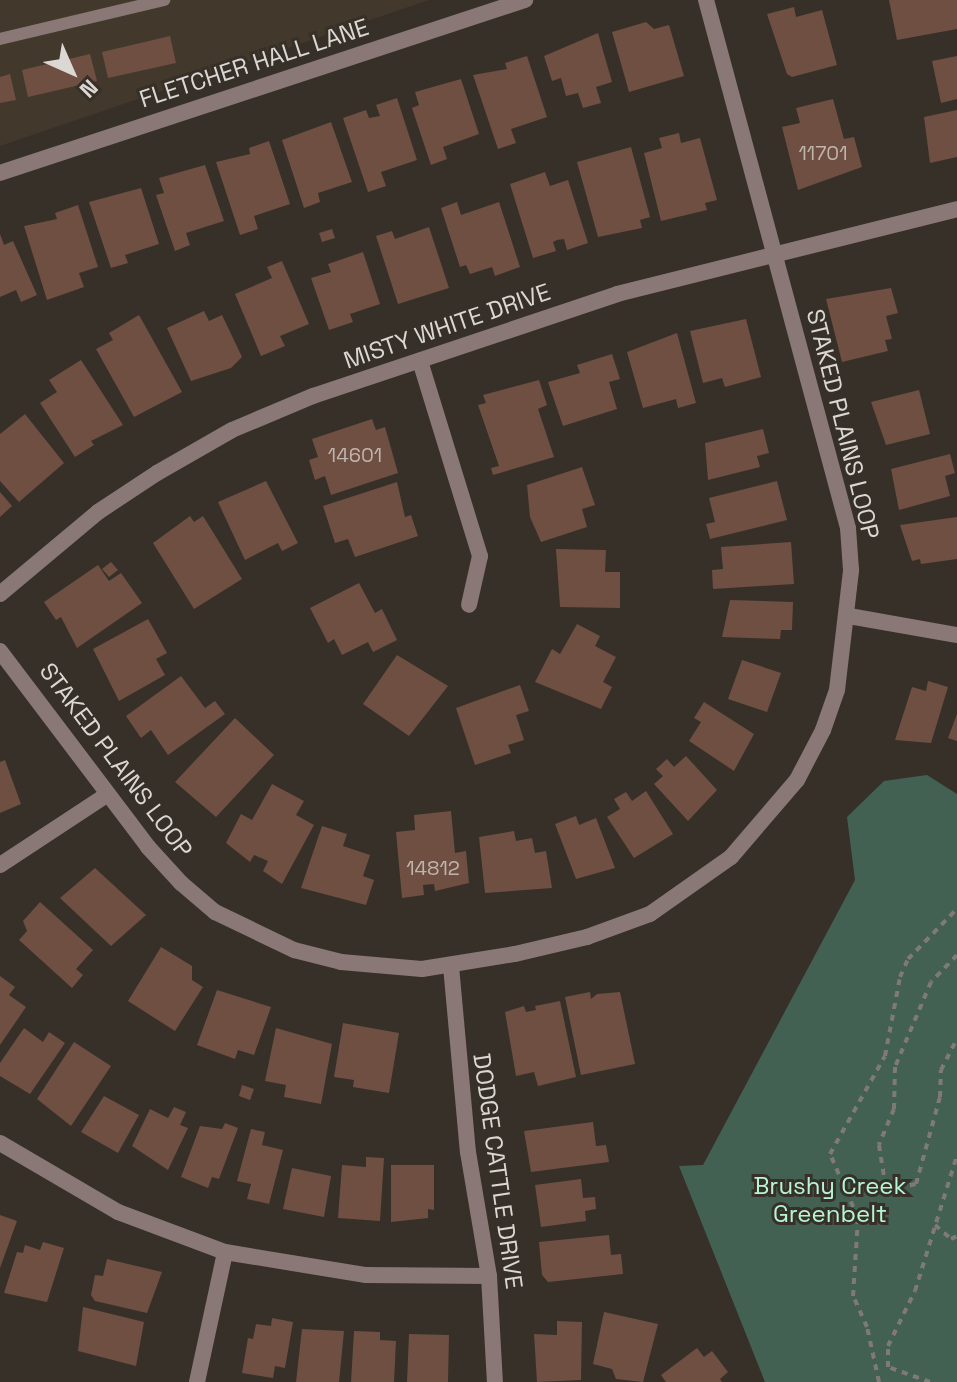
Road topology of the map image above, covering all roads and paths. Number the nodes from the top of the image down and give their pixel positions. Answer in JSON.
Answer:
{"nodes":[{"id":1,"x":164,"y":0,"type":"edge"},
{"id":2,"x":525,"y":0,"type":"edge"},
{"id":3,"x":706,"y":0,"type":"edge"},
{"id":4,"x":0,"y":39,"type":"edge"},
{"id":5,"x":0,"y":173,"type":"edge"},
{"id":6,"x":957,"y":209,"type":"edge"},
{"id":7,"x":776,"y":254,"type":"junction"},
{"id":8,"x":420,"y":361,"type":"junction"},
{"id":9,"x":0,"y":594,"type":"edge"},
{"id":10,"x":469,"y":605,"type":"dead end"},
{"id":11,"x":849,"y":616,"type":"junction"},
{"id":12,"x":957,"y":635,"type":"edge"},
{"id":13,"x":0,"y":651,"type":"edge"},
{"id":14,"x":108,"y":794,"type":"junction"},
{"id":15,"x":0,"y":865,"type":"edge"},
{"id":16,"x":957,"y":909,"type":"edge"},
{"id":17,"x":957,"y":955,"type":"edge"},
{"id":18,"x":451,"y":966,"type":"junction"},
{"id":19,"x":957,"y":1038,"type":"edge"},
{"id":20,"x":0,"y":1143,"type":"edge"},
{"id":21,"x":957,"y":1155,"type":"edge"},
{"id":22,"x":935,"y":1225,"type":"junction"},
{"id":23,"x":957,"y":1236,"type":"edge"},
{"id":24,"x":225,"y":1252,"type":"junction"},
{"id":25,"x":489,"y":1276,"type":"junction"},
{"id":26,"x":197,"y":1382,"type":"edge"},
{"id":27,"x":495,"y":1382,"type":"edge"},
{"id":28,"x":879,"y":1382,"type":"edge"},
{"id":29,"x":930,"y":1382,"type":"edge"}],
"edges":[{"from":1,"to":4,"type":"lane"},
{"from":2,"to":5,"type":"street","name":"FLETCHER HALL LANE"},
{"from":3,"to":7,"type":"street","name":"STAKED PLAINS LOOP"},
{"from":6,"to":7,"type":"street","name":"MISTY WHITE DRIVE"},
{"from":7,"to":8,"type":"street","name":"MISTY WHITE DRIVE"},
{"from":7,"to":11,"type":"street","name":"STAKED PLAINS LOOP"},
{"from":8,"to":9,"type":"street","name":"MISTY WHITE DRIVE"},
{"from":8,"to":10,"type":"street"},
{"from":11,"to":12,"type":"street"},
{"from":11,"to":18,"type":"street","name":"STAKED PLAINS LOOP"},
{"from":13,"to":14,"type":"street","name":"STAKED PLAINS LOOP"},
{"from":14,"to":15,"type":"street"},
{"from":14,"to":18,"type":"street","name":"STAKED PLAINS LOOP"},
{"from":16,"to":28,"type":"path"},
{"from":17,"to":19,"type":"path"},
{"from":18,"to":25,"type":"street","name":"DODGE CATTLE DRIVE"},
{"from":20,"to":24,"type":"street"},
{"from":21,"to":22,"type":"path"},
{"from":22,"to":23,"type":"path"},
{"from":22,"to":29,"type":"path"},
{"from":24,"to":25,"type":"street"},
{"from":24,"to":26,"type":"street"},
{"from":25,"to":27,"type":"street","name":"DODGE CATTLE DRIVE"}]}
